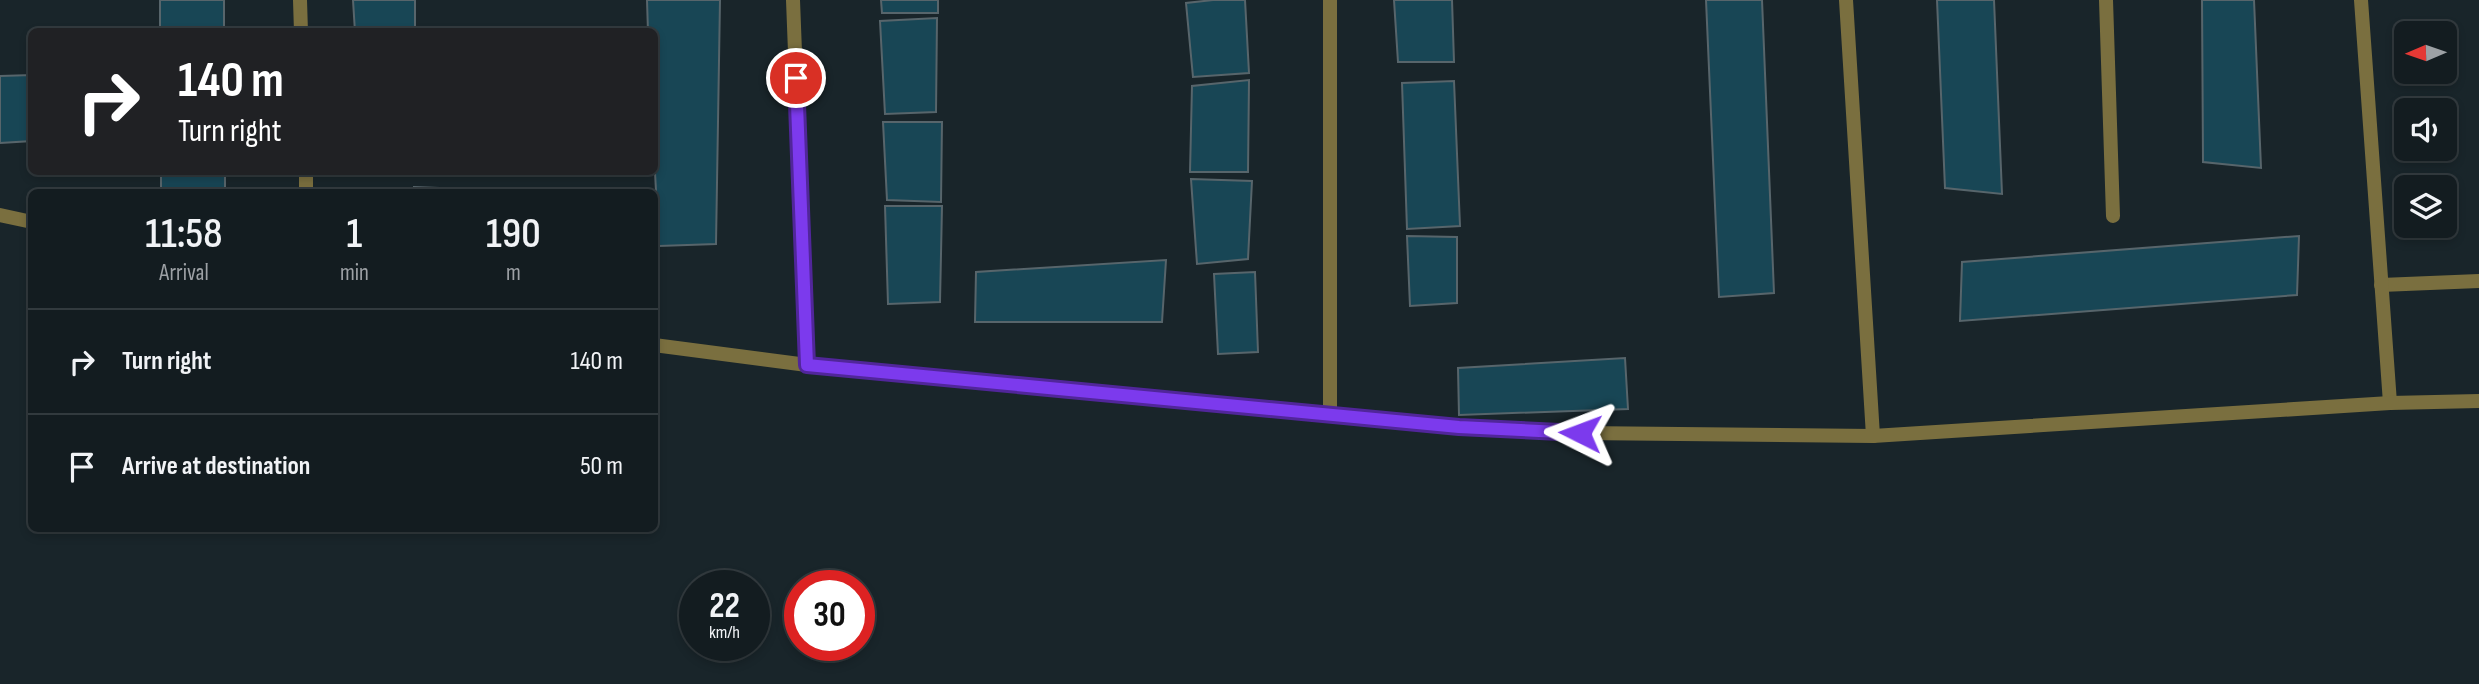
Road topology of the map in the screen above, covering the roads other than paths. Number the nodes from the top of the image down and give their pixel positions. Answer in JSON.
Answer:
{"nodes":[{"id":1,"x":300,"y":0,"type":"edge"},
{"id":2,"x":793,"y":0,"type":"edge"},
{"id":3,"x":1330,"y":0,"type":"edge"},
{"id":4,"x":1846,"y":0,"type":"edge"},
{"id":5,"x":2106,"y":0,"type":"edge"},
{"id":6,"x":2361,"y":0,"type":"edge"},
{"id":7,"x":301,"y":28,"type":"edge"},
{"id":8,"x":0,"y":215,"type":"edge"},
{"id":9,"x":2113,"y":216,"type":"dead end"},
{"id":10,"x":28,"y":221,"type":"edge"},
{"id":11,"x":2479,"y":281,"type":"edge"},
{"id":12,"x":2381,"y":285,"type":"junction"},
{"id":13,"x":658,"y":346,"type":"edge"},
{"id":14,"x":807,"y":365,"type":"junction"},
{"id":15,"x":2479,"y":401,"type":"edge"},
{"id":16,"x":2390,"y":403,"type":"junction"},
{"id":17,"x":1329,"y":414,"type":"junction"},
{"id":18,"x":1873,"y":436,"type":"junction"}],
"edges":[{"from":1,"to":7,"type":"street"},
{"from":2,"to":14,"type":"street"},
{"from":3,"to":17,"type":"street"},
{"from":4,"to":18,"type":"street"},
{"from":5,"to":9,"type":"street"},
{"from":6,"to":12,"type":"street"},
{"from":8,"to":10,"type":"street"},
{"from":11,"to":12,"type":"street"},
{"from":12,"to":16,"type":"street"},
{"from":13,"to":14,"type":"street"},
{"from":14,"to":17,"type":"street"},
{"from":15,"to":16,"type":"street"},
{"from":16,"to":18,"type":"street"},
{"from":17,"to":18,"type":"street"}]}
